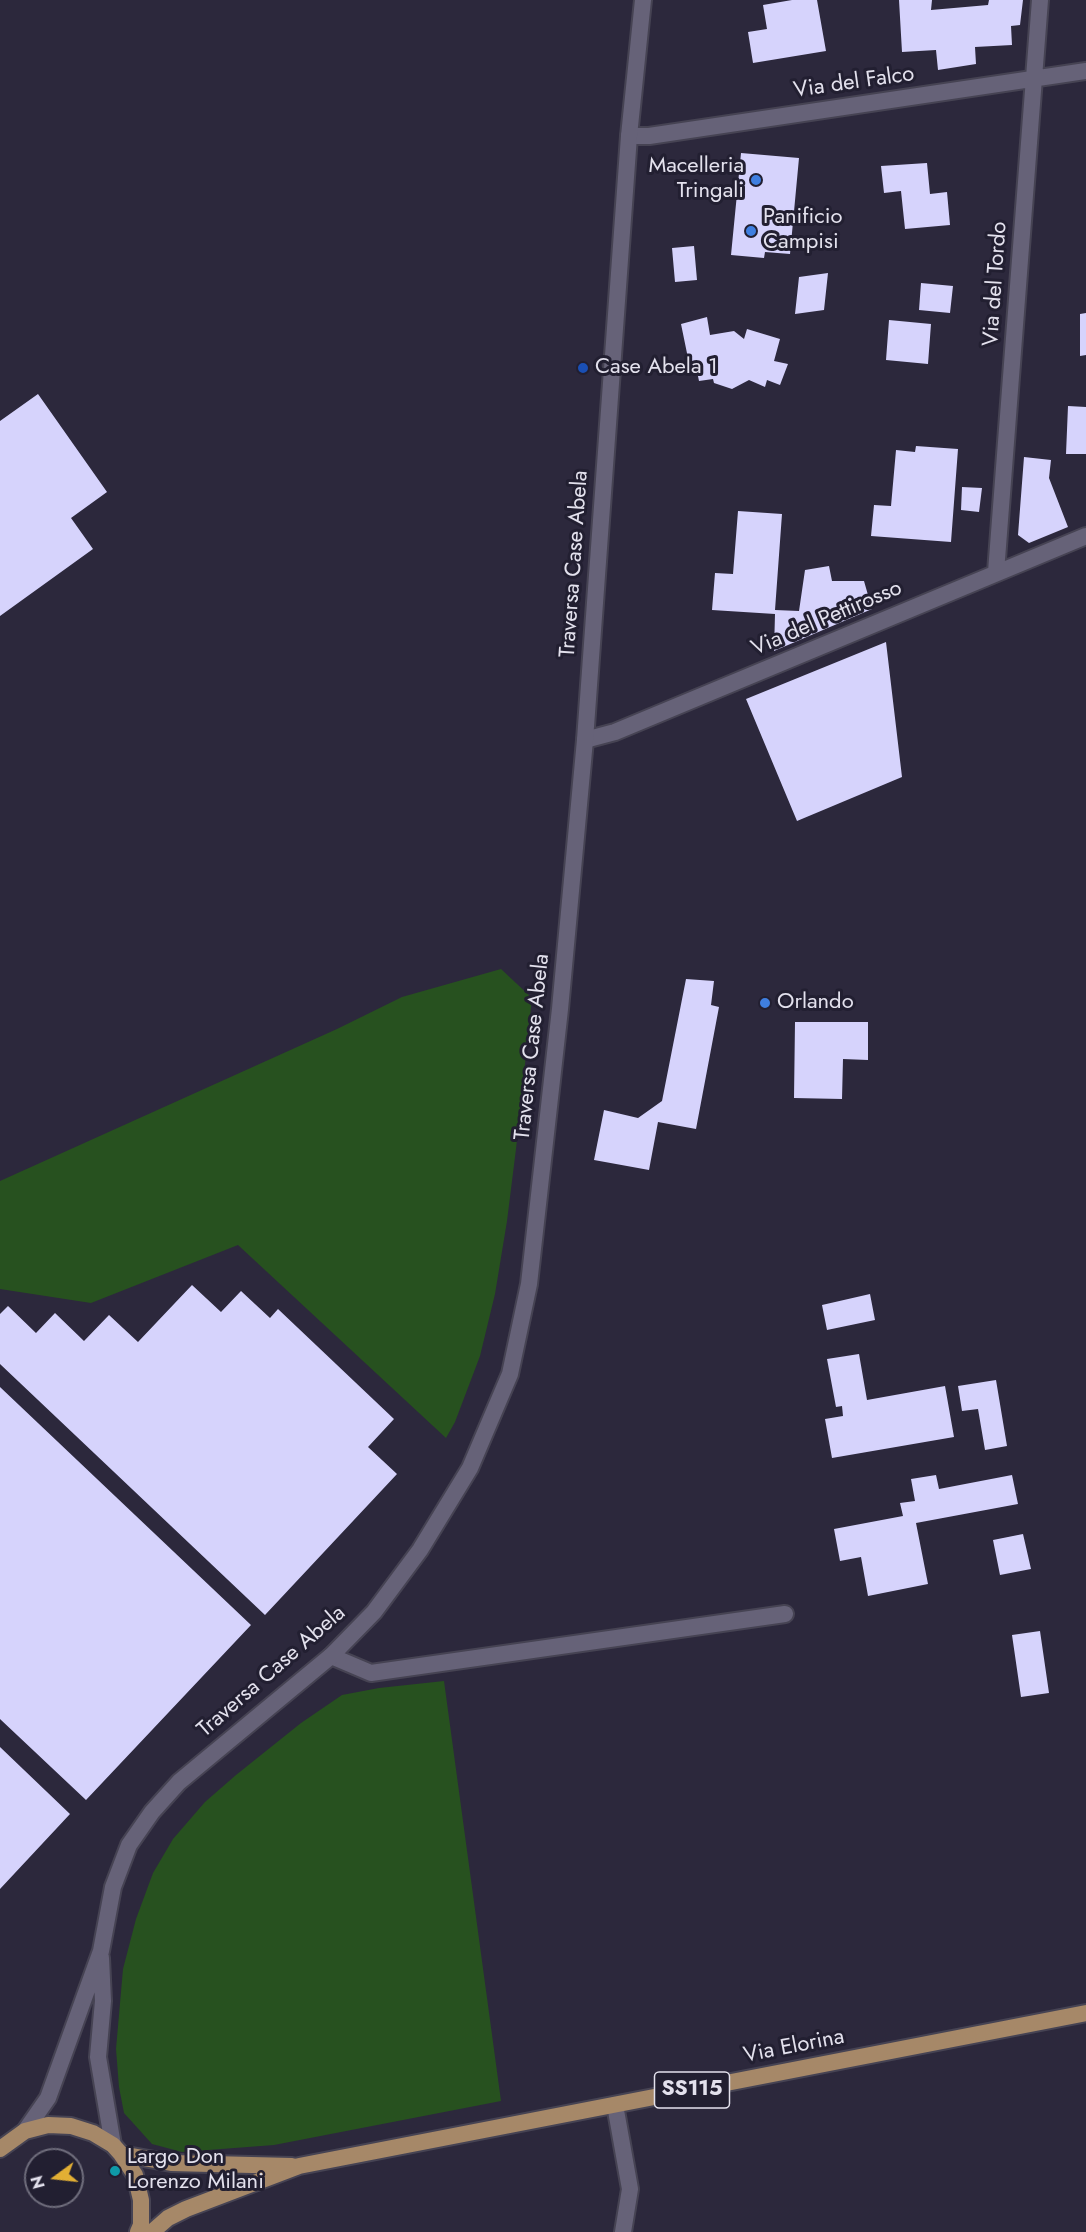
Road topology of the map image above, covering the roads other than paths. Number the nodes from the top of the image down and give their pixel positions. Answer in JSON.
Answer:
{"nodes":[{"id":1,"x":644,"y":0,"type":"edge"},
{"id":2,"x":1040,"y":0,"type":"edge"},
{"id":3,"x":1086,"y":71,"type":"edge"},
{"id":4,"x":1034,"y":79,"type":"junction"},
{"id":5,"x":628,"y":136,"type":"junction"},
{"id":6,"x":1086,"y":536,"type":"edge"},
{"id":7,"x":996,"y":572,"type":"junction"},
{"id":8,"x":585,"y":740,"type":"junction"},
{"id":9,"x":785,"y":1614,"type":"dead end"},
{"id":10,"x":331,"y":1656,"type":"junction"},
{"id":11,"x":101,"y":1951,"type":"junction"},
{"id":12,"x":1086,"y":2013,"type":"edge"},
{"id":13,"x":615,"y":2105,"type":"junction"},
{"id":14,"x":25,"y":2131,"type":"junction"},
{"id":15,"x":0,"y":2149,"type":"edge"},
{"id":16,"x":117,"y":2150,"type":"junction"},
{"id":17,"x":299,"y":2166,"type":"junction"},
{"id":18,"x":138,"y":2232,"type":"edge"},
{"id":19,"x":152,"y":2232,"type":"edge"},
{"id":20,"x":623,"y":2232,"type":"edge"}],
"edges":[{"from":1,"to":5,"type":"street","name":"Traversa Case Abela"},
{"from":2,"to":4,"type":"street","name":"Via del Tordo"},
{"from":3,"to":4,"type":"street","name":"Via del Falco"},
{"from":4,"to":5,"type":"street","name":"Via del Falco"},
{"from":4,"to":7,"type":"street","name":"Via del Tordo"},
{"from":5,"to":8,"type":"street","name":"Traversa Case Abela"},
{"from":6,"to":7,"type":"street","name":"Via del Pettirosso"},
{"from":7,"to":8,"type":"street","name":"Via del Pettirosso"},
{"from":8,"to":10,"type":"street","name":"Traversa Case Abela"},
{"from":9,"to":10,"type":"street"},
{"from":10,"to":11,"type":"street","name":"Traversa Case Abela"},
{"from":11,"to":14,"type":"street"},
{"from":11,"to":16,"type":"street"},
{"from":12,"to":13,"type":"main road","name":"Via Elorina","number":"SS115"},
{"from":13,"to":17,"type":"main road","name":"Via Elorina","number":"SS115"},
{"from":13,"to":20,"type":"street"},
{"from":14,"to":15,"type":"main road"},
{"from":14,"to":16,"type":"main road"},
{"from":16,"to":17,"type":"main road"},
{"from":16,"to":18,"type":"main road"},
{"from":17,"to":19,"type":"main road"}]}
